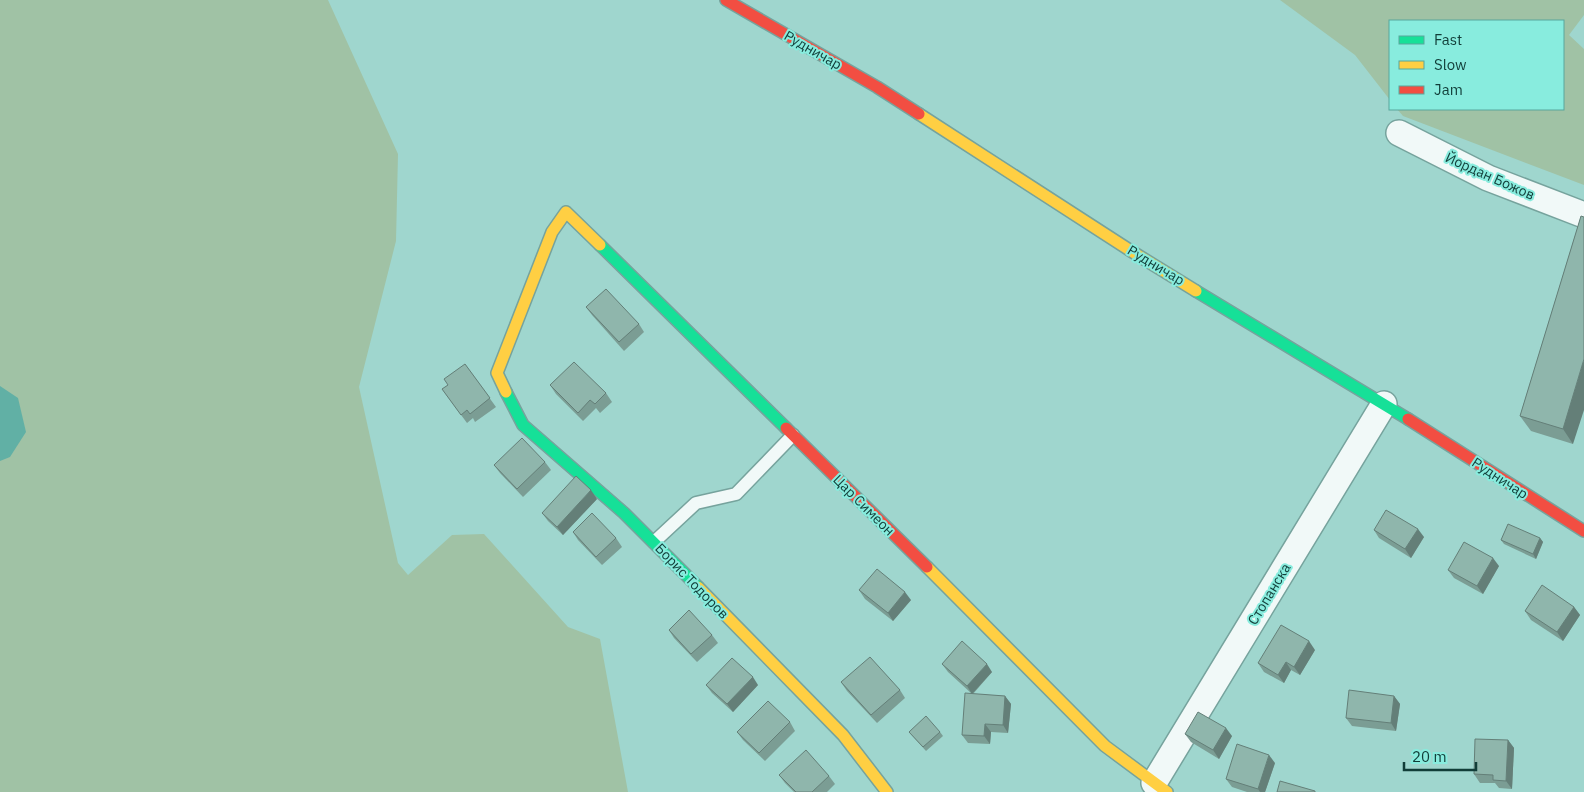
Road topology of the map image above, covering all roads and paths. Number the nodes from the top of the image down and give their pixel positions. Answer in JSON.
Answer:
{"nodes":[{"id":1,"x":726,"y":0,"type":"edge"},
{"id":2,"x":1398,"y":133,"type":"dead end"},
{"id":3,"x":566,"y":212,"type":"joint"},
{"id":4,"x":1584,"y":215,"type":"edge"},
{"id":5,"x":1384,"y":404,"type":"junction"},
{"id":6,"x":793,"y":435,"type":"junction"},
{"id":7,"x":1584,"y":531,"type":"edge"},
{"id":8,"x":654,"y":542,"type":"junction"},
{"id":9,"x":1160,"y":788,"type":"edge"},
{"id":10,"x":887,"y":792,"type":"edge"}],
"edges":[{"from":1,"to":5,"type":"street","name":"Рудничар"},
{"from":2,"to":4,"type":"street","name":"Йордан Божов"},
{"from":3,"to":6,"type":"street","name":"Цар Симеон"},
{"from":3,"to":8,"type":"street","name":"Борис Тодоров"},
{"from":5,"to":7,"type":"street","name":"Рудничар"},
{"from":5,"to":9,"type":"street","name":"Стопанска"},
{"from":6,"to":8,"type":"lane"},
{"from":6,"to":9,"type":"street","name":"Цар Симеон"},
{"from":8,"to":10,"type":"street","name":"Борис Тодоров"}]}
